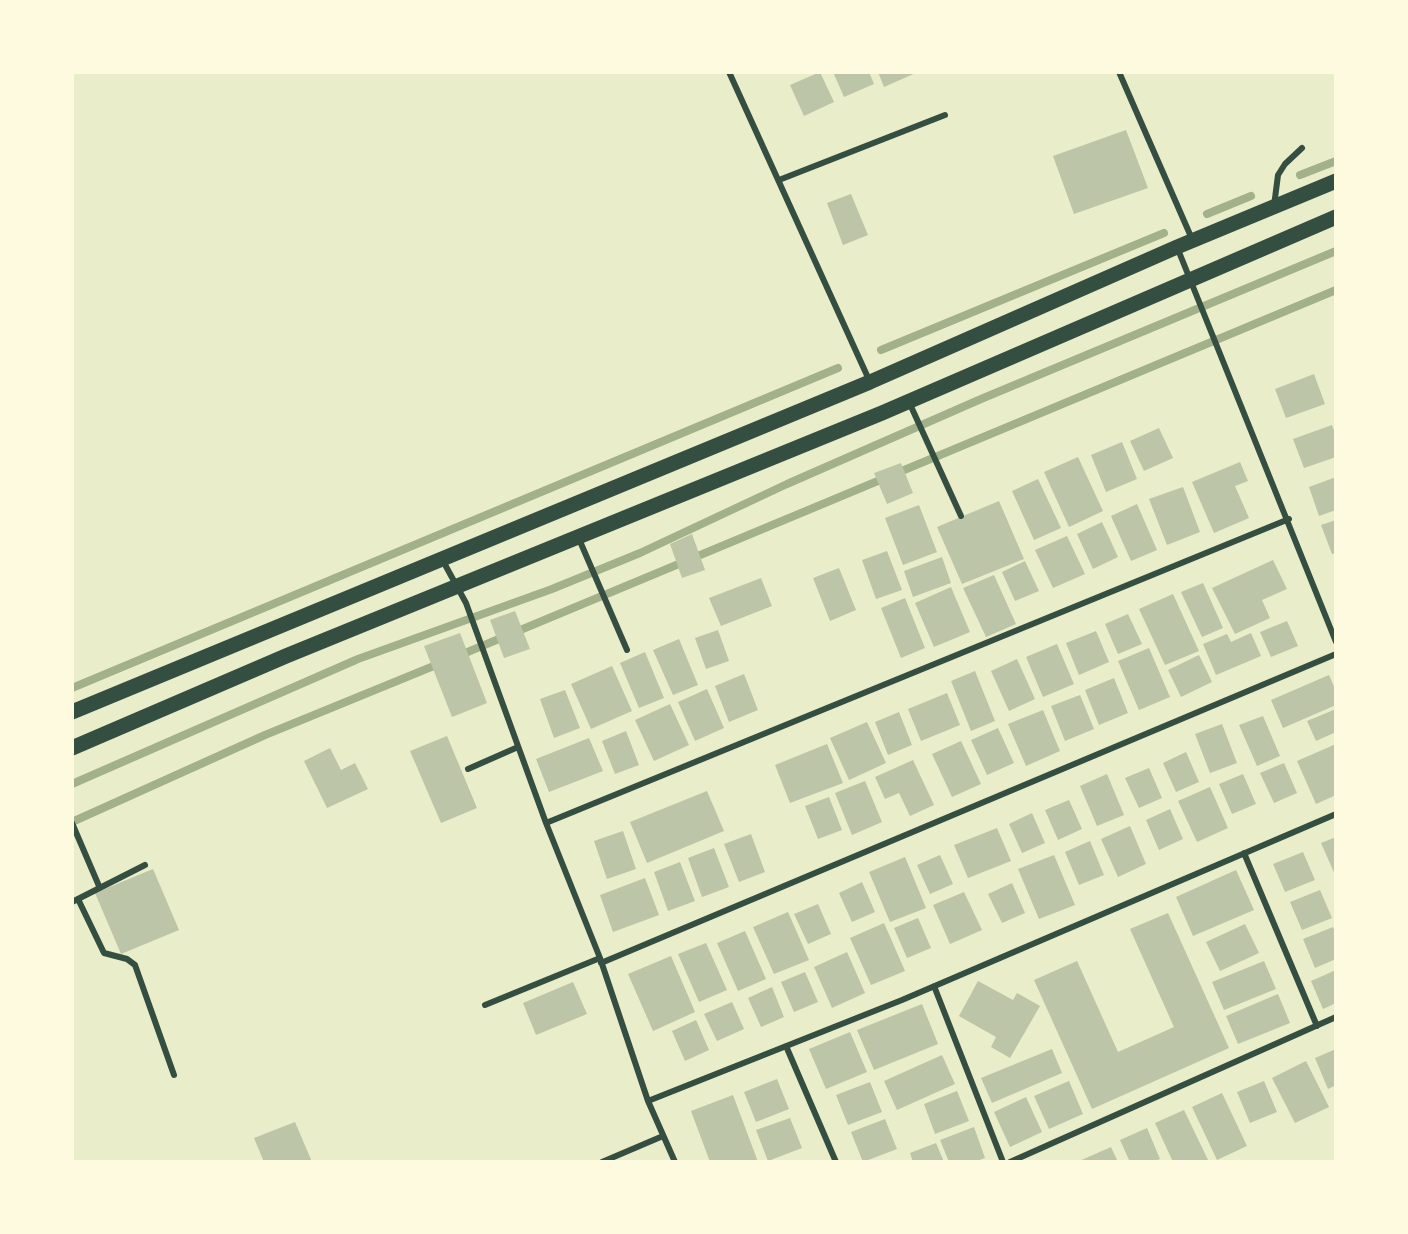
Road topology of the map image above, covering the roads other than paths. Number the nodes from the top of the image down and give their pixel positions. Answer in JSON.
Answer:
{"nodes":[{"id":1,"x":729,"y":72,"type":"edge"},
{"id":2,"x":1119,"y":72,"type":"edge"},
{"id":3,"x":945,"y":115,"type":"dead end"},
{"id":4,"x":1302,"y":148,"type":"dead end"},
{"id":5,"x":779,"y":180,"type":"junction"},
{"id":6,"x":1336,"y":181,"type":"edge"},
{"id":7,"x":1274,"y":207,"type":"junction"},
{"id":8,"x":1336,"y":218,"type":"edge"},
{"id":9,"x":1193,"y":240,"type":"junction"},
{"id":10,"x":1177,"y":247,"type":"junction"},
{"id":11,"x":1193,"y":285,"type":"junction"},
{"id":12,"x":870,"y":382,"type":"junction"},
{"id":13,"x":909,"y":402,"type":"junction"},
{"id":14,"x":961,"y":516,"type":"dead end"},
{"id":15,"x":1288,"y":519,"type":"junction"},
{"id":16,"x":579,"y":539,"type":"junction"},
{"id":17,"x":443,"y":561,"type":"junction"},
{"id":18,"x":458,"y":588,"type":"junction"},
{"id":19,"x":1336,"y":642,"type":"edge"},
{"id":20,"x":627,"y":650,"type":"dead end"},
{"id":21,"x":1336,"y":654,"type":"edge"},
{"id":22,"x":72,"y":712,"type":"edge"},
{"id":23,"x":518,"y":747,"type":"junction"},
{"id":24,"x":72,"y":748,"type":"edge"},
{"id":25,"x":468,"y":768,"type":"dead end"},
{"id":26,"x":1336,"y":813,"type":"edge"},
{"id":27,"x":72,"y":823,"type":"edge"},
{"id":28,"x":546,"y":823,"type":"junction"},
{"id":29,"x":1244,"y":853,"type":"junction"},
{"id":30,"x":145,"y":865,"type":"dead end"},
{"id":31,"x":99,"y":886,"type":"junction"},
{"id":32,"x":75,"y":901,"type":"edge"},
{"id":33,"x":601,"y":960,"type":"junction"},
{"id":34,"x":934,"y":986,"type":"junction"},
{"id":35,"x":485,"y":1005,"type":"dead end"},
{"id":36,"x":1336,"y":1017,"type":"edge"},
{"id":37,"x":1317,"y":1026,"type":"junction"},
{"id":38,"x":786,"y":1046,"type":"junction"},
{"id":39,"x":174,"y":1075,"type":"dead end"},
{"id":40,"x":648,"y":1101,"type":"junction"},
{"id":41,"x":663,"y":1136,"type":"junction"},
{"id":42,"x":602,"y":1162,"type":"edge"},
{"id":43,"x":675,"y":1162,"type":"edge"},
{"id":44,"x":836,"y":1162,"type":"edge"},
{"id":45,"x":1003,"y":1162,"type":"edge"},
{"id":46,"x":1010,"y":1162,"type":"edge"}],
"edges":[{"from":1,"to":5,"type":"street"},
{"from":2,"to":9,"type":"street"},
{"from":3,"to":5,"type":"street"},
{"from":4,"to":7,"type":"street"},
{"from":5,"to":12,"type":"street"},
{"from":6,"to":7,"type":"main road"},
{"from":7,"to":9,"type":"main road"},
{"from":8,"to":11,"type":"main road"},
{"from":9,"to":10,"type":"main road"},
{"from":10,"to":11,"type":"street"},
{"from":10,"to":12,"type":"main road"},
{"from":11,"to":13,"type":"main road"},
{"from":11,"to":15,"type":"street"},
{"from":12,"to":17,"type":"main road"},
{"from":13,"to":14,"type":"street"},
{"from":13,"to":16,"type":"main road"},
{"from":15,"to":19,"type":"street"},
{"from":15,"to":28,"type":"street"},
{"from":16,"to":18,"type":"main road"},
{"from":16,"to":20,"type":"street"},
{"from":17,"to":18,"type":"street"},
{"from":17,"to":22,"type":"main road"},
{"from":18,"to":23,"type":"street"},
{"from":18,"to":24,"type":"main road"},
{"from":21,"to":33,"type":"street"},
{"from":23,"to":25,"type":"street"},
{"from":23,"to":28,"type":"street"},
{"from":26,"to":29,"type":"street"},
{"from":27,"to":31,"type":"street"},
{"from":28,"to":33,"type":"street"},
{"from":29,"to":34,"type":"street"},
{"from":29,"to":37,"type":"street"},
{"from":30,"to":31,"type":"street"},
{"from":31,"to":32,"type":"street"},
{"from":32,"to":39,"type":"street"},
{"from":33,"to":35,"type":"street"},
{"from":33,"to":40,"type":"street"},
{"from":34,"to":38,"type":"street"},
{"from":34,"to":45,"type":"street"},
{"from":36,"to":37,"type":"street"},
{"from":37,"to":46,"type":"street"},
{"from":38,"to":40,"type":"street"},
{"from":38,"to":44,"type":"street"},
{"from":40,"to":41,"type":"street"},
{"from":41,"to":42,"type":"street"},
{"from":41,"to":43,"type":"street"}]}
